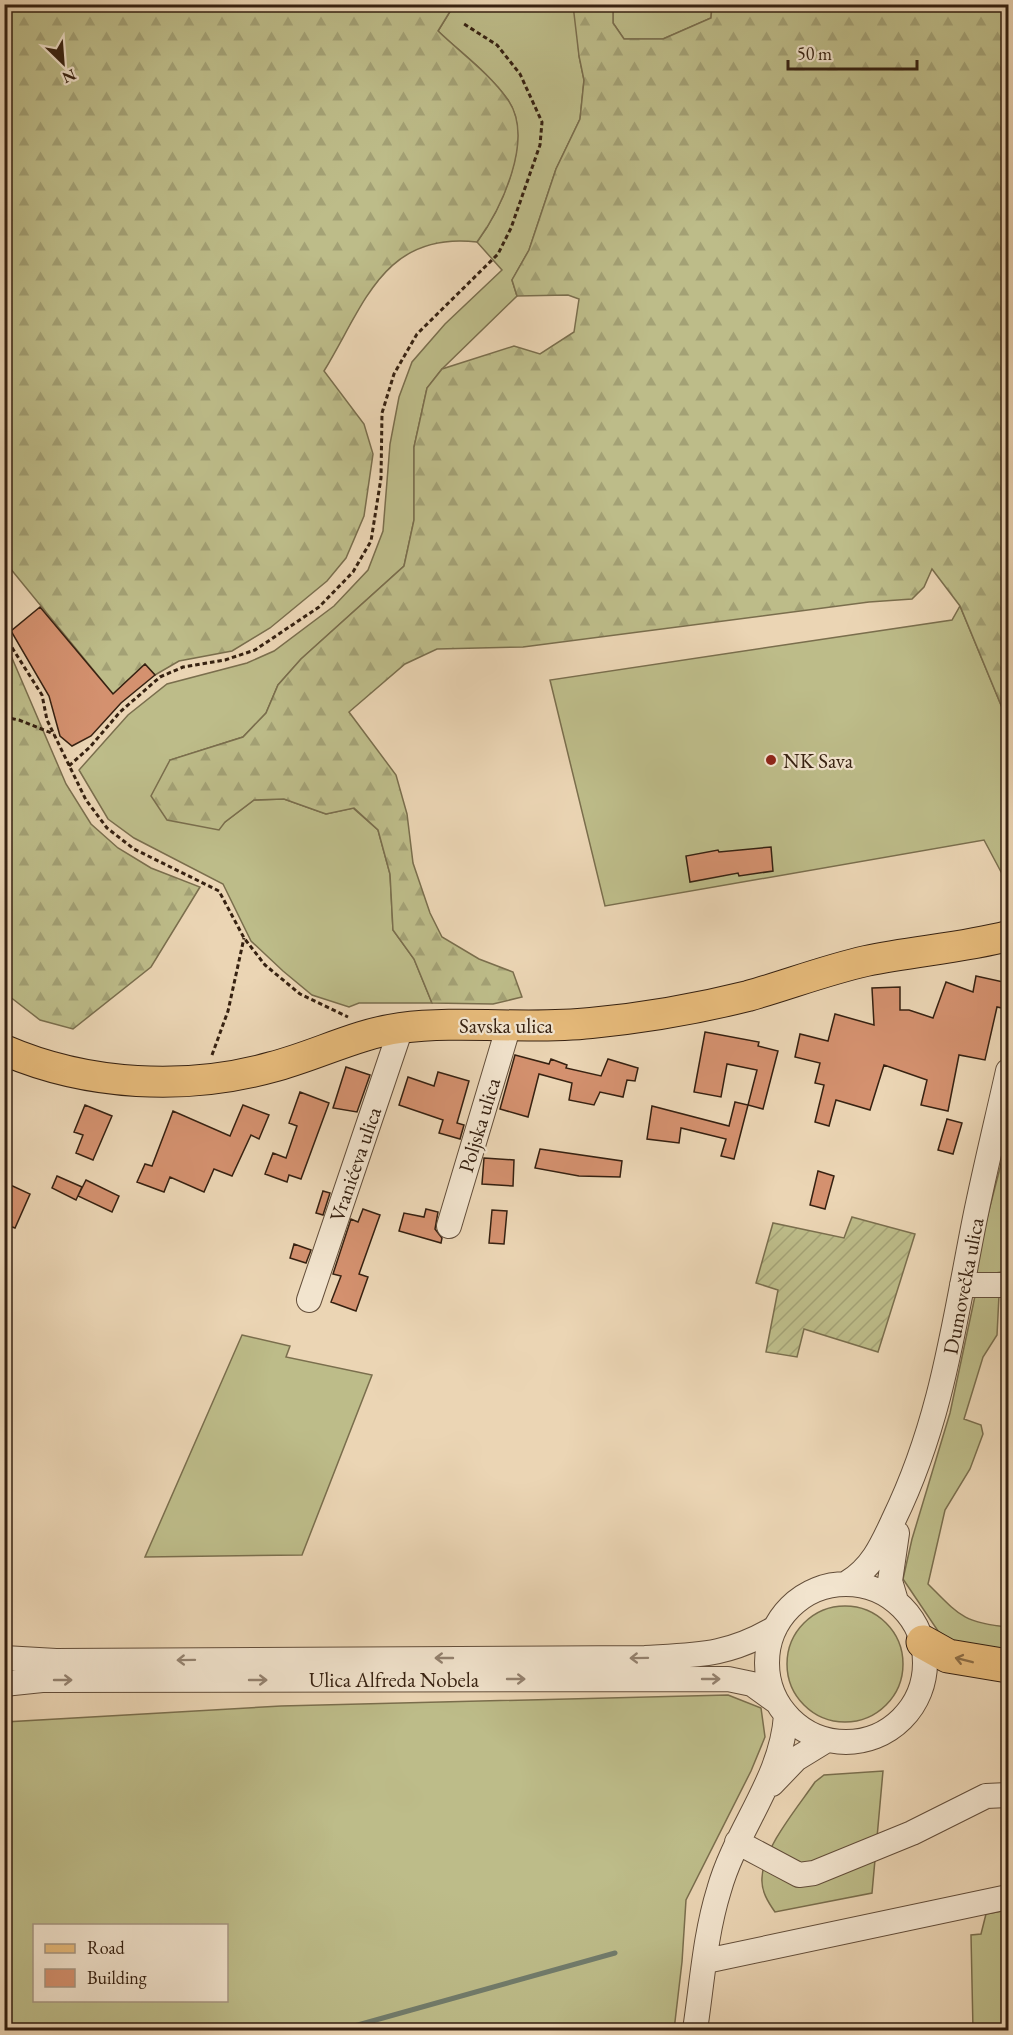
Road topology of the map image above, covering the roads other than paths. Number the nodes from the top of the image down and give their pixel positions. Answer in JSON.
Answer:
{"nodes":[{"id":1,"x":1008,"y":936,"type":"edge"},
{"id":2,"x":509,"y":1025,"type":"junction"},
{"id":3,"x":391,"y":1030,"type":"junction"},
{"id":4,"x":4,"y":1050,"type":"edge"},
{"id":5,"x":1008,"y":1071,"type":"edge"},
{"id":6,"x":449,"y":1226,"type":"dead end"},
{"id":7,"x":962,"y":1285,"type":"junction"},
{"id":8,"x":1008,"y":1285,"type":"edge"},
{"id":9,"x":309,"y":1300,"type":"dead end"},
{"id":10,"x":905,"y":1497,"type":"junction"},
{"id":11,"x":847,"y":1583,"type":"junction"},
{"id":12,"x":896,"y":1601,"type":"junction"},
{"id":13,"x":775,"y":1628,"type":"junction"},
{"id":14,"x":923,"y":1642,"type":"junction"},
{"id":15,"x":4,"y":1658,"type":"edge"},
{"id":16,"x":1008,"y":1666,"type":"edge"},
{"id":17,"x":4,"y":1684,"type":"edge"},
{"id":18,"x":781,"y":1708,"type":"junction"},
{"id":19,"x":826,"y":1740,"type":"junction"},
{"id":20,"x":762,"y":1794,"type":"junction"},
{"id":21,"x":1008,"y":1795,"type":"edge"},
{"id":22,"x":737,"y":1842,"type":"junction"},
{"id":23,"x":1008,"y":1897,"type":"edge"},
{"id":24,"x":706,"y":1960,"type":"junction"},
{"id":25,"x":695,"y":2031,"type":"edge"}],
"edges":[{"from":1,"to":2,"type":"main road","name":"Savska ulica"},
{"from":2,"to":3,"type":"main road","name":"Savska ulica"},
{"from":2,"to":6,"type":"street","name":"Poljska ulica"},
{"from":3,"to":4,"type":"main road","name":"Savska ulica"},
{"from":3,"to":9,"type":"street","name":"Vranićeva ulica"},
{"from":5,"to":7,"type":"street","name":"Dumovečka ulica"},
{"from":7,"to":8,"type":"street"},
{"from":7,"to":10,"type":"street","name":"Dumovečka ulica"},
{"from":10,"to":11,"type":"street","name":"Dumovečka ulica"},
{"from":10,"to":12,"type":"street","name":"Dumovečka ulica"},
{"from":11,"to":12,"type":"street"},
{"from":11,"to":13,"type":"street"},
{"from":12,"to":14,"type":"street"},
{"from":13,"to":15,"type":"street","name":"Ulica Alfreda Nobela","one_way":true},
{"from":13,"to":18,"type":"street"},
{"from":16,"to":14,"type":"highway","one_way":true},
{"from":14,"to":19,"type":"street"},
{"from":17,"to":18,"type":"street","name":"Ulica Alfreda Nobela","one_way":true},
{"from":18,"to":19,"type":"street"},
{"from":18,"to":20,"type":"street"},
{"from":19,"to":20,"type":"street"},
{"from":20,"to":22,"type":"street"},
{"from":21,"to":22,"type":"street"},
{"from":22,"to":24,"type":"street"},
{"from":23,"to":24,"type":"street"},
{"from":24,"to":25,"type":"street"}]}
